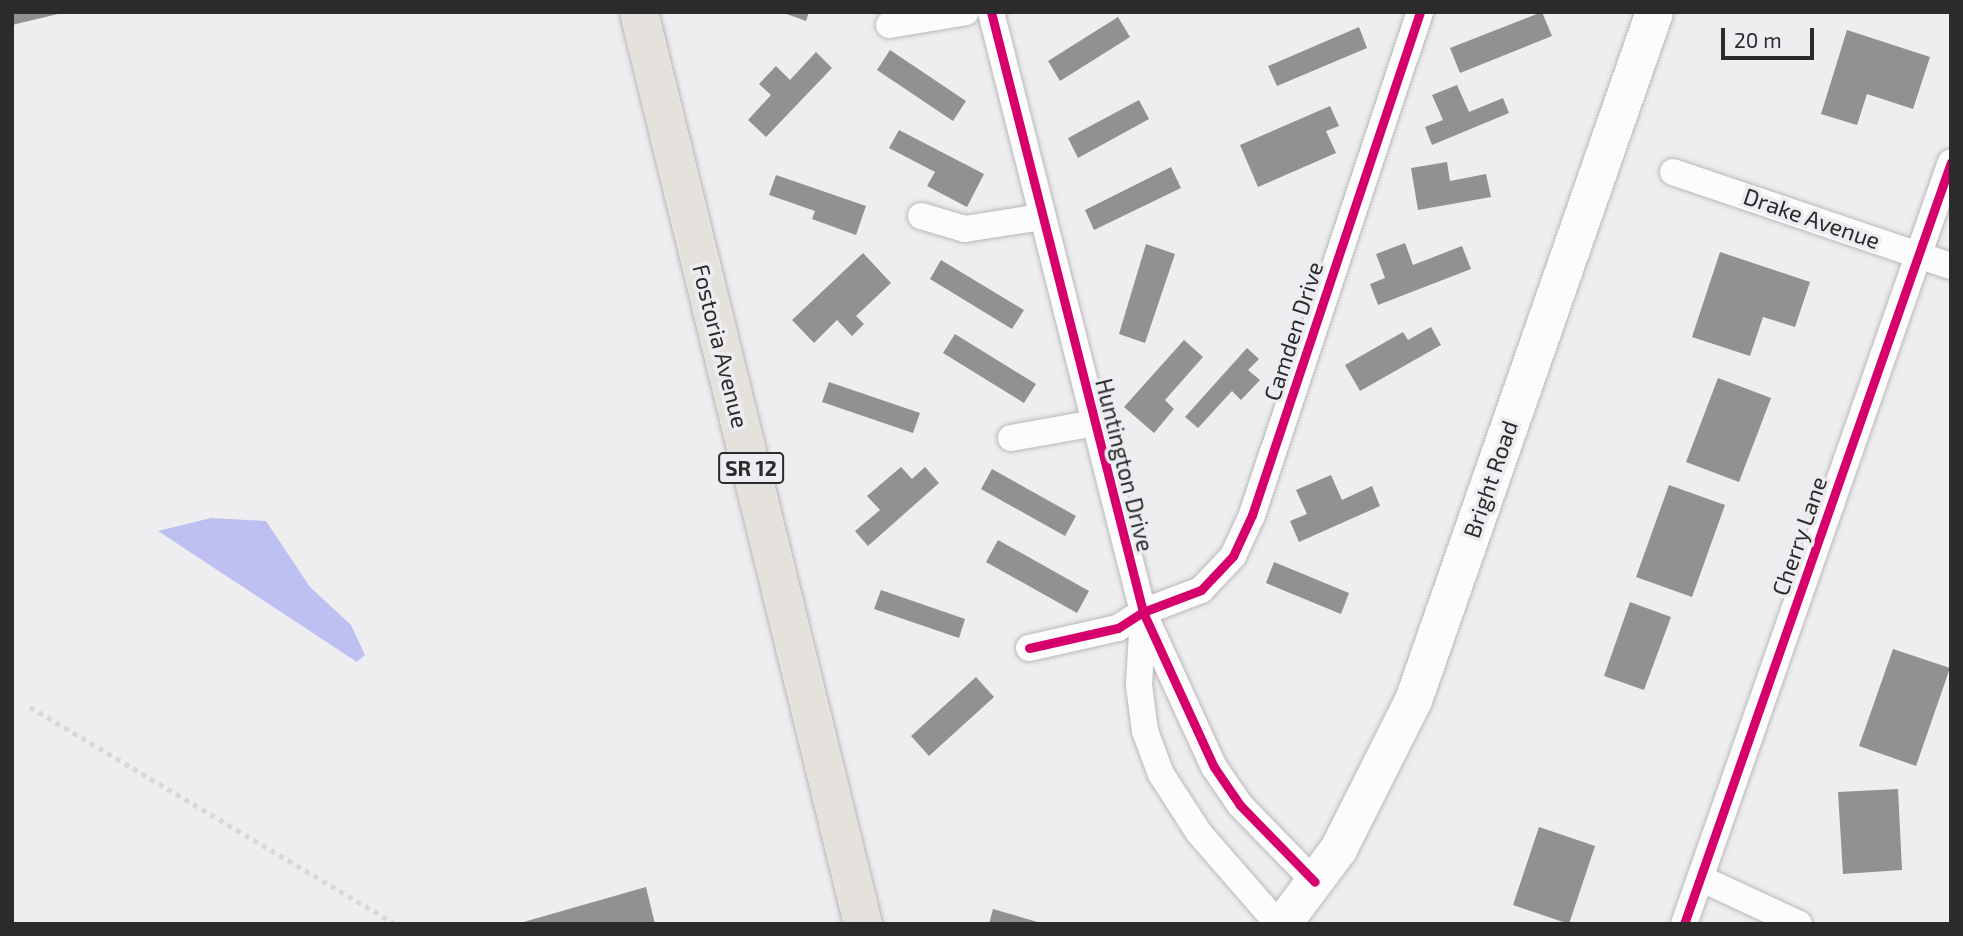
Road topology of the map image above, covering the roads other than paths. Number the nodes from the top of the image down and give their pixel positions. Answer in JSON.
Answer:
{"nodes":[{"id":1,"x":639,"y":12,"type":"edge"},
{"id":2,"x":966,"y":12,"type":"edge"},
{"id":3,"x":991,"y":12,"type":"edge"},
{"id":4,"x":1420,"y":12,"type":"edge"},
{"id":5,"x":1654,"y":12,"type":"edge"},
{"id":6,"x":889,"y":25,"type":"dead end"},
{"id":7,"x":1951,"y":162,"type":"edge"},
{"id":8,"x":1673,"y":172,"type":"dead end"},
{"id":9,"x":921,"y":216,"type":"dead end"},
{"id":10,"x":1042,"y":216,"type":"junction"},
{"id":11,"x":1918,"y":254,"type":"junction"},
{"id":12,"x":1951,"y":266,"type":"edge"},
{"id":13,"x":1095,"y":423,"type":"junction"},
{"id":14,"x":1011,"y":438,"type":"dead end"},
{"id":15,"x":1143,"y":612,"type":"junction"},
{"id":16,"x":1029,"y":648,"type":"dead end"},
{"id":17,"x":1700,"y":878,"type":"junction"},
{"id":18,"x":1315,"y":883,"type":"junction"},
{"id":19,"x":863,"y":924,"type":"edge"},
{"id":20,"x":1280,"y":924,"type":"edge"},
{"id":21,"x":1684,"y":924,"type":"edge"},
{"id":22,"x":1799,"y":924,"type":"edge"}],
"edges":[{"from":1,"to":19,"type":"main road","name":"Fostoria Avenue","number":"SR 12"},
{"from":2,"to":6,"type":"street"},
{"from":3,"to":10,"type":"street","name":"Huntington Drive"},
{"from":4,"to":15,"type":"street","name":"Camden Drive"},
{"from":5,"to":18,"type":"main road","name":"Bright Road"},
{"from":7,"to":11,"type":"street","name":"Cherry Lane"},
{"from":8,"to":11,"type":"street","name":"Drake Avenue"},
{"from":9,"to":10,"type":"street"},
{"from":10,"to":13,"type":"street","name":"Huntington Drive"},
{"from":11,"to":12,"type":"street","name":"Drake Avenue"},
{"from":11,"to":17,"type":"street","name":"Cherry Lane"},
{"from":13,"to":14,"type":"street"},
{"from":13,"to":15,"type":"street","name":"Huntington Drive"},
{"from":15,"to":16,"type":"street","name":"Camden Drive"},
{"from":15,"to":18,"type":"street","name":"Huntington Drive"},
{"from":15,"to":20,"type":"street","name":"Huntington Drive"},
{"from":17,"to":21,"type":"street","name":"Cherry Lane"},
{"from":17,"to":22,"type":"street"},
{"from":18,"to":20,"type":"main road","name":"Bright Road"}]}
